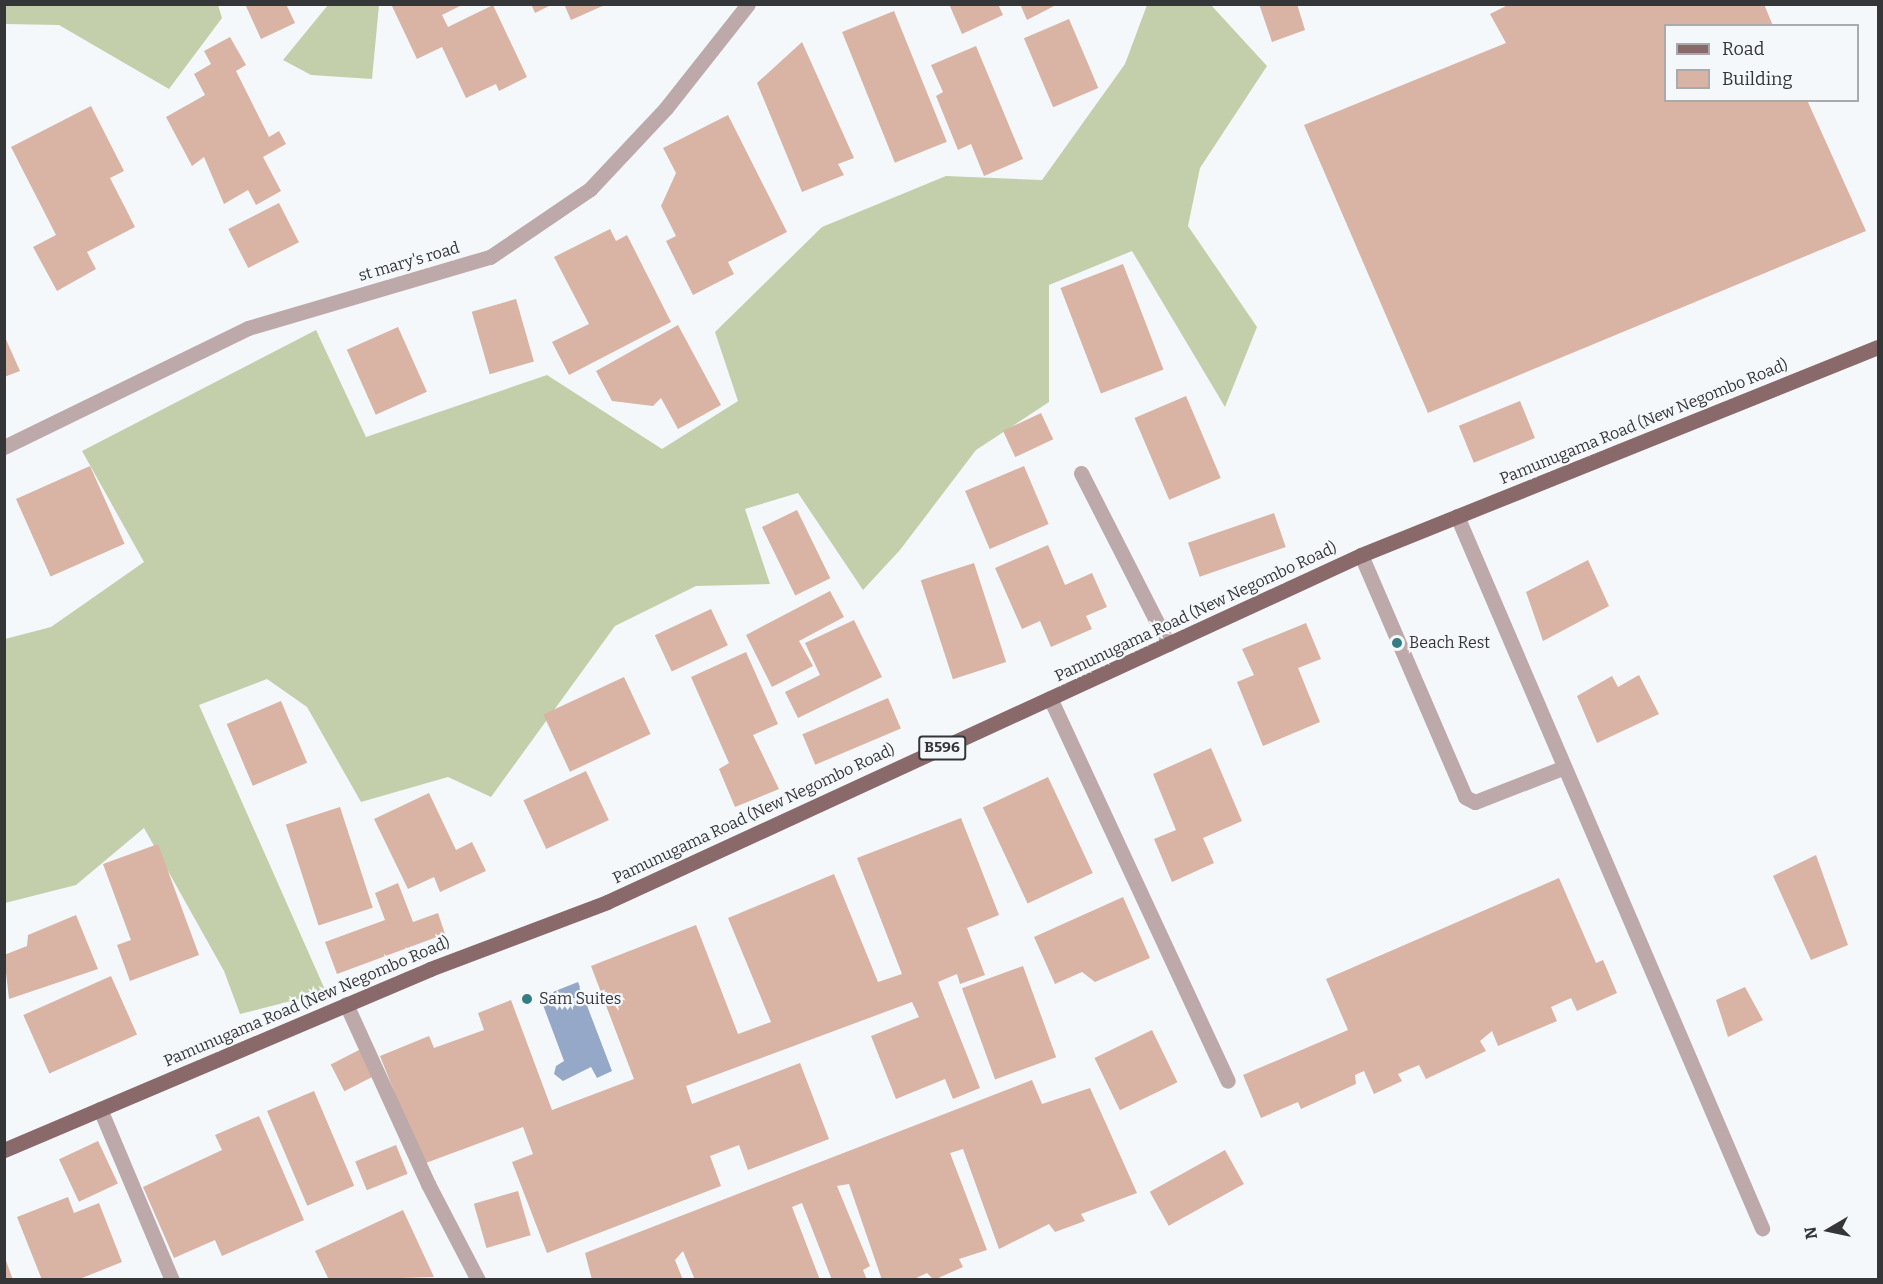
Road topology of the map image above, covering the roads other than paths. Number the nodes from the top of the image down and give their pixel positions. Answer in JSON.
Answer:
{"nodes":[{"id":1,"x":748,"y":4,"type":"edge"},
{"id":2,"x":1878,"y":347,"type":"edge"},
{"id":3,"x":4,"y":447,"type":"edge"},
{"id":4,"x":1081,"y":473,"type":"dead end"},
{"id":5,"x":1457,"y":516,"type":"junction"},
{"id":6,"x":1361,"y":555,"type":"junction"},
{"id":7,"x":1168,"y":644,"type":"junction"},
{"id":8,"x":1050,"y":698,"type":"junction"},
{"id":9,"x":1562,"y":768,"type":"junction"},
{"id":10,"x":346,"y":1004,"type":"junction"},
{"id":11,"x":1228,"y":1081,"type":"dead end"},
{"id":12,"x":100,"y":1109,"type":"junction"},
{"id":13,"x":5,"y":1148,"type":"edge"},
{"id":14,"x":1762,"y":1228,"type":"dead end"},
{"id":15,"x":172,"y":1280,"type":"edge"},
{"id":16,"x":478,"y":1280,"type":"edge"}],
"edges":[{"from":1,"to":3,"type":"street","name":"st mary's road"},
{"from":2,"to":5,"type":"main road","name":"Pamunugama Road (New Negombo Road)","number":"B596"},
{"from":4,"to":7,"type":"street"},
{"from":5,"to":6,"type":"main road","name":"Pamunugama Road (New Negombo Road)","number":"B596"},
{"from":5,"to":9,"type":"street"},
{"from":6,"to":7,"type":"main road","name":"Pamunugama Road (New Negombo Road)","number":"B596"},
{"from":6,"to":9,"type":"street"},
{"from":7,"to":8,"type":"main road","name":"Pamunugama Road (New Negombo Road)","number":"B596"},
{"from":8,"to":10,"type":"main road","name":"Pamunugama Road (New Negombo Road)","number":"B596"},
{"from":8,"to":11,"type":"street"},
{"from":9,"to":14,"type":"street"},
{"from":10,"to":12,"type":"main road","name":"Pamunugama Road (New Negombo Road)","number":"B596"},
{"from":10,"to":16,"type":"street"},
{"from":12,"to":13,"type":"main road","name":"Pamunugama Road (New Negombo Road)","number":"B596"},
{"from":12,"to":15,"type":"street"}]}
